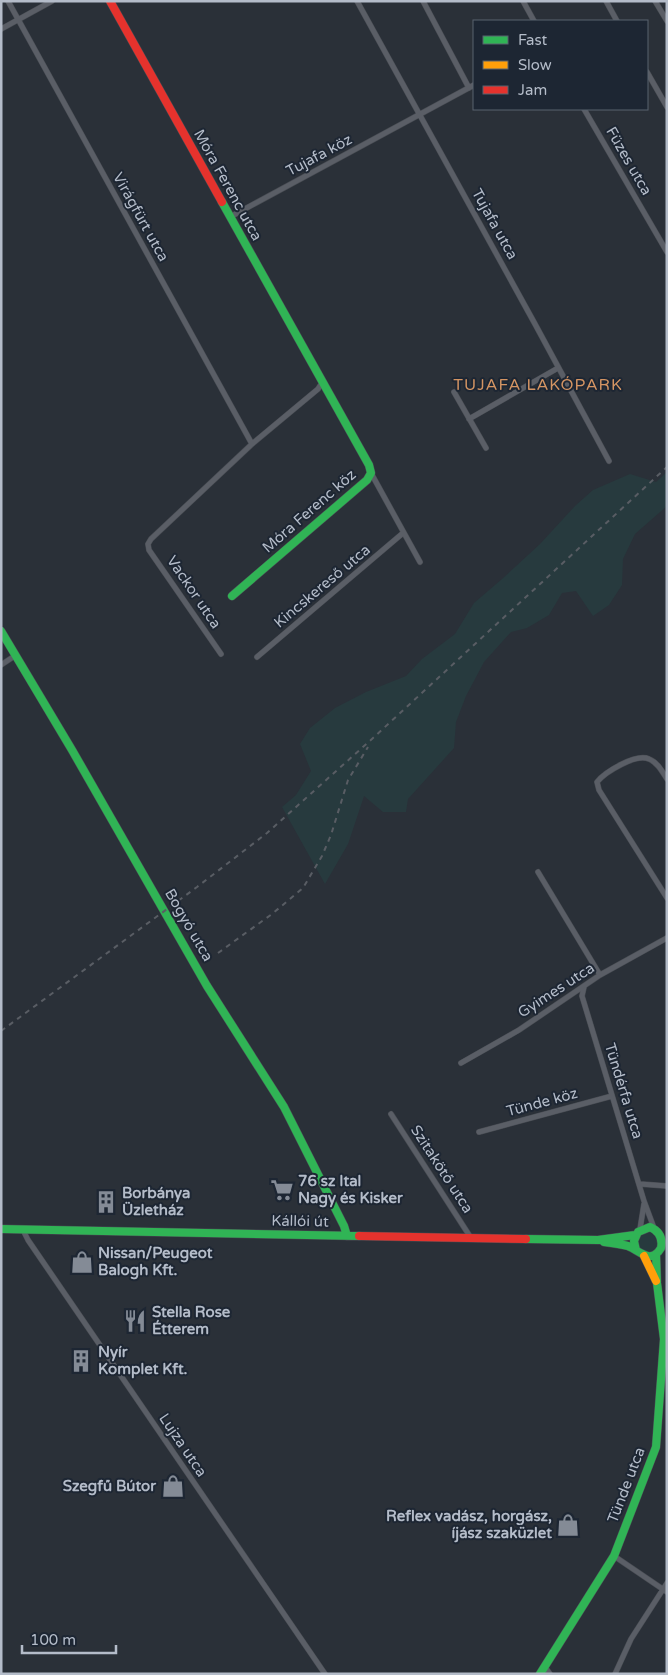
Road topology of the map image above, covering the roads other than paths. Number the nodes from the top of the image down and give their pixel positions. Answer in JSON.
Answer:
{"nodes":[{"id":1,"x":8,"y":1,"type":"edge"},
{"id":2,"x":52,"y":1,"type":"edge"},
{"id":3,"x":110,"y":1,"type":"edge"},
{"id":4,"x":357,"y":1,"type":"edge"},
{"id":5,"x":423,"y":1,"type":"edge"},
{"id":6,"x":523,"y":1,"type":"edge"},
{"id":7,"x":606,"y":1,"type":"edge"},
{"id":8,"x":656,"y":1,"type":"edge"},
{"id":9,"x":18,"y":20,"type":"junction"},
{"id":10,"x":533,"y":20,"type":"edge"},
{"id":11,"x":617,"y":20,"type":"edge"},
{"id":12,"x":667,"y":21,"type":"edge"},
{"id":13,"x":1,"y":29,"type":"edge"},
{"id":14,"x":648,"y":74,"type":"edge"},
{"id":15,"x":472,"y":87,"type":"edge"},
{"id":16,"x":667,"y":107,"type":"edge"},
{"id":17,"x":585,"y":110,"type":"edge"},
{"id":18,"x":420,"y":115,"type":"junction"},
{"id":19,"x":230,"y":217,"type":"junction"},
{"id":20,"x":667,"y":252,"type":"edge"},
{"id":21,"x":558,"y":368,"type":"junction"},
{"id":22,"x":322,"y":383,"type":"junction"},
{"id":23,"x":454,"y":392,"type":"dead end"},
{"id":24,"x":470,"y":419,"type":"junction"},
{"id":25,"x":252,"y":444,"type":"junction"},
{"id":26,"x":486,"y":448,"type":"dead end"},
{"id":27,"x":609,"y":461,"type":"dead end"},
{"id":28,"x":371,"y":473,"type":"junction"},
{"id":29,"x":403,"y":533,"type":"junction"},
{"id":30,"x":420,"y":562,"type":"dead end"},
{"id":31,"x":232,"y":596,"type":"dead end"},
{"id":32,"x":1,"y":630,"type":"edge"},
{"id":33,"x":221,"y":654,"type":"dead end"},
{"id":34,"x":16,"y":656,"type":"junction"},
{"id":35,"x":257,"y":657,"type":"dead end"},
{"id":36,"x":1,"y":665,"type":"edge"},
{"id":37,"x":667,"y":779,"type":"edge"},
{"id":38,"x":538,"y":872,"type":"dead end"},
{"id":39,"x":667,"y":898,"type":"edge"},
{"id":40,"x":667,"y":938,"type":"edge"},
{"id":41,"x":600,"y":976,"type":"junction"},
{"id":42,"x":584,"y":988,"type":"junction"},
{"id":43,"x":461,"y":1063,"type":"dead end"},
{"id":44,"x":612,"y":1096,"type":"junction"},
{"id":45,"x":391,"y":1114,"type":"dead end"},
{"id":46,"x":479,"y":1132,"type":"dead end"},
{"id":47,"x":640,"y":1184,"type":"junction"},
{"id":48,"x":667,"y":1186,"type":"edge"},
{"id":49,"x":644,"y":1201,"type":"junction"},
{"id":50,"x":1,"y":1229,"type":"edge"},
{"id":51,"x":654,"y":1229,"type":"junction"},
{"id":52,"x":23,"y":1230,"type":"junction"},
{"id":53,"x":637,"y":1232,"type":"junction"},
{"id":54,"x":347,"y":1236,"type":"junction"},
{"id":55,"x":471,"y":1238,"type":"junction"},
{"id":56,"x":664,"y":1238,"type":"edge"},
{"id":57,"x":598,"y":1240,"type":"junction"},
{"id":58,"x":636,"y":1250,"type":"junction"},
{"id":59,"x":661,"y":1251,"type":"edge"},
{"id":60,"x":644,"y":1256,"type":"junction"},
{"id":61,"x":657,"y":1283,"type":"junction"},
{"id":62,"x":614,"y":1556,"type":"junction"},
{"id":63,"x":667,"y":1583,"type":"edge"},
{"id":64,"x":664,"y":1591,"type":"edge"},
{"id":65,"x":542,"y":1670,"type":"edge"},
{"id":66,"x":324,"y":1674,"type":"edge"},
{"id":67,"x":550,"y":1674,"type":"edge"},
{"id":68,"x":615,"y":1674,"type":"edge"}],
"edges":[{"from":1,"to":9,"type":"street","name":"Virágfürt utca"},
{"from":2,"to":9,"type":"street"},
{"from":3,"to":19,"type":"street","name":"Móra Ferenc utca"},
{"from":4,"to":18,"type":"street","name":"Tujafa utca"},
{"from":5,"to":15,"type":"street"},
{"from":6,"to":10,"type":"street"},
{"from":7,"to":11,"type":"street"},
{"from":8,"to":12,"type":"street"},
{"from":9,"to":13,"type":"street"},
{"from":9,"to":25,"type":"street","name":"Virágfürt utca"},
{"from":14,"to":16,"type":"street"},
{"from":15,"to":18,"type":"street","name":"Tujafa köz"},
{"from":17,"to":20,"type":"street","name":"Füzes utca"},
{"from":18,"to":19,"type":"street","name":"Tujafa köz"},
{"from":18,"to":21,"type":"street","name":"Tujafa utca"},
{"from":19,"to":22,"type":"street","name":"Móra Ferenc utca"},
{"from":21,"to":24,"type":"street"},
{"from":21,"to":27,"type":"street","name":"Tujafa utca"},
{"from":22,"to":25,"type":"street"},
{"from":22,"to":28,"type":"street","name":"Móra Ferenc köz"},
{"from":23,"to":24,"type":"street"},
{"from":24,"to":26,"type":"street"},
{"from":25,"to":33,"type":"street","name":"Vackor utca"},
{"from":28,"to":29,"type":"street"},
{"from":28,"to":31,"type":"street","name":"Móra Ferenc köz"},
{"from":29,"to":30,"type":"street"},
{"from":29,"to":35,"type":"street","name":"Kincskereső utca"},
{"from":32,"to":34,"type":"street","name":"Bogyó utca"},
{"from":34,"to":36,"type":"street"},
{"from":34,"to":54,"type":"street","name":"Bogyó utca"},
{"from":37,"to":39,"type":"street"},
{"from":38,"to":41,"type":"street"},
{"from":40,"to":41,"type":"street","name":"Gyimes utca"},
{"from":41,"to":42,"type":"street","name":"Gyimes utca"},
{"from":42,"to":43,"type":"street","name":"Gyimes utca"},
{"from":42,"to":44,"type":"street","name":"Tündérfa utca"},
{"from":44,"to":46,"type":"street","name":"Tünde köz"},
{"from":44,"to":47,"type":"street","name":"Tündérfa utca"},
{"from":45,"to":55,"type":"street","name":"Szitakötő utca"},
{"from":47,"to":48,"type":"street"},
{"from":47,"to":49,"type":"street","name":"Tündérfa utca"},
{"from":49,"to":51,"type":"street","name":"Tündérfa utca"},
{"from":49,"to":53,"type":"street","name":"Tündérfa utca"},
{"from":50,"to":52,"type":"street","name":"Kállói út"},
{"from":51,"to":53,"type":"street","name":"Kállói út"},
{"from":51,"to":56,"type":"street"},
{"from":52,"to":54,"type":"street","name":"Kállói út"},
{"from":52,"to":66,"type":"street","name":"Lujza utca"},
{"from":53,"to":57,"type":"street","name":"Kállói út"},
{"from":53,"to":58,"type":"street"},
{"from":54,"to":55,"type":"street","name":"Kállói út"},
{"from":55,"to":57,"type":"street","name":"Kállói út"},
{"from":56,"to":59,"type":"street"},
{"from":57,"to":58,"type":"street","name":"Kállói út"},
{"from":58,"to":60,"type":"street","name":"Kállói út"},
{"from":59,"to":60,"type":"street"},
{"from":59,"to":61,"type":"street","name":"Tünde utca"},
{"from":60,"to":61,"type":"street","name":"Tünde utca"},
{"from":61,"to":62,"type":"street","name":"Tünde utca"},
{"from":62,"to":64,"type":"street"},
{"from":62,"to":65,"type":"street","name":"Tünde utca"},
{"from":63,"to":64,"type":"street"},
{"from":64,"to":68,"type":"street"},
{"from":65,"to":67,"type":"street"}]}
